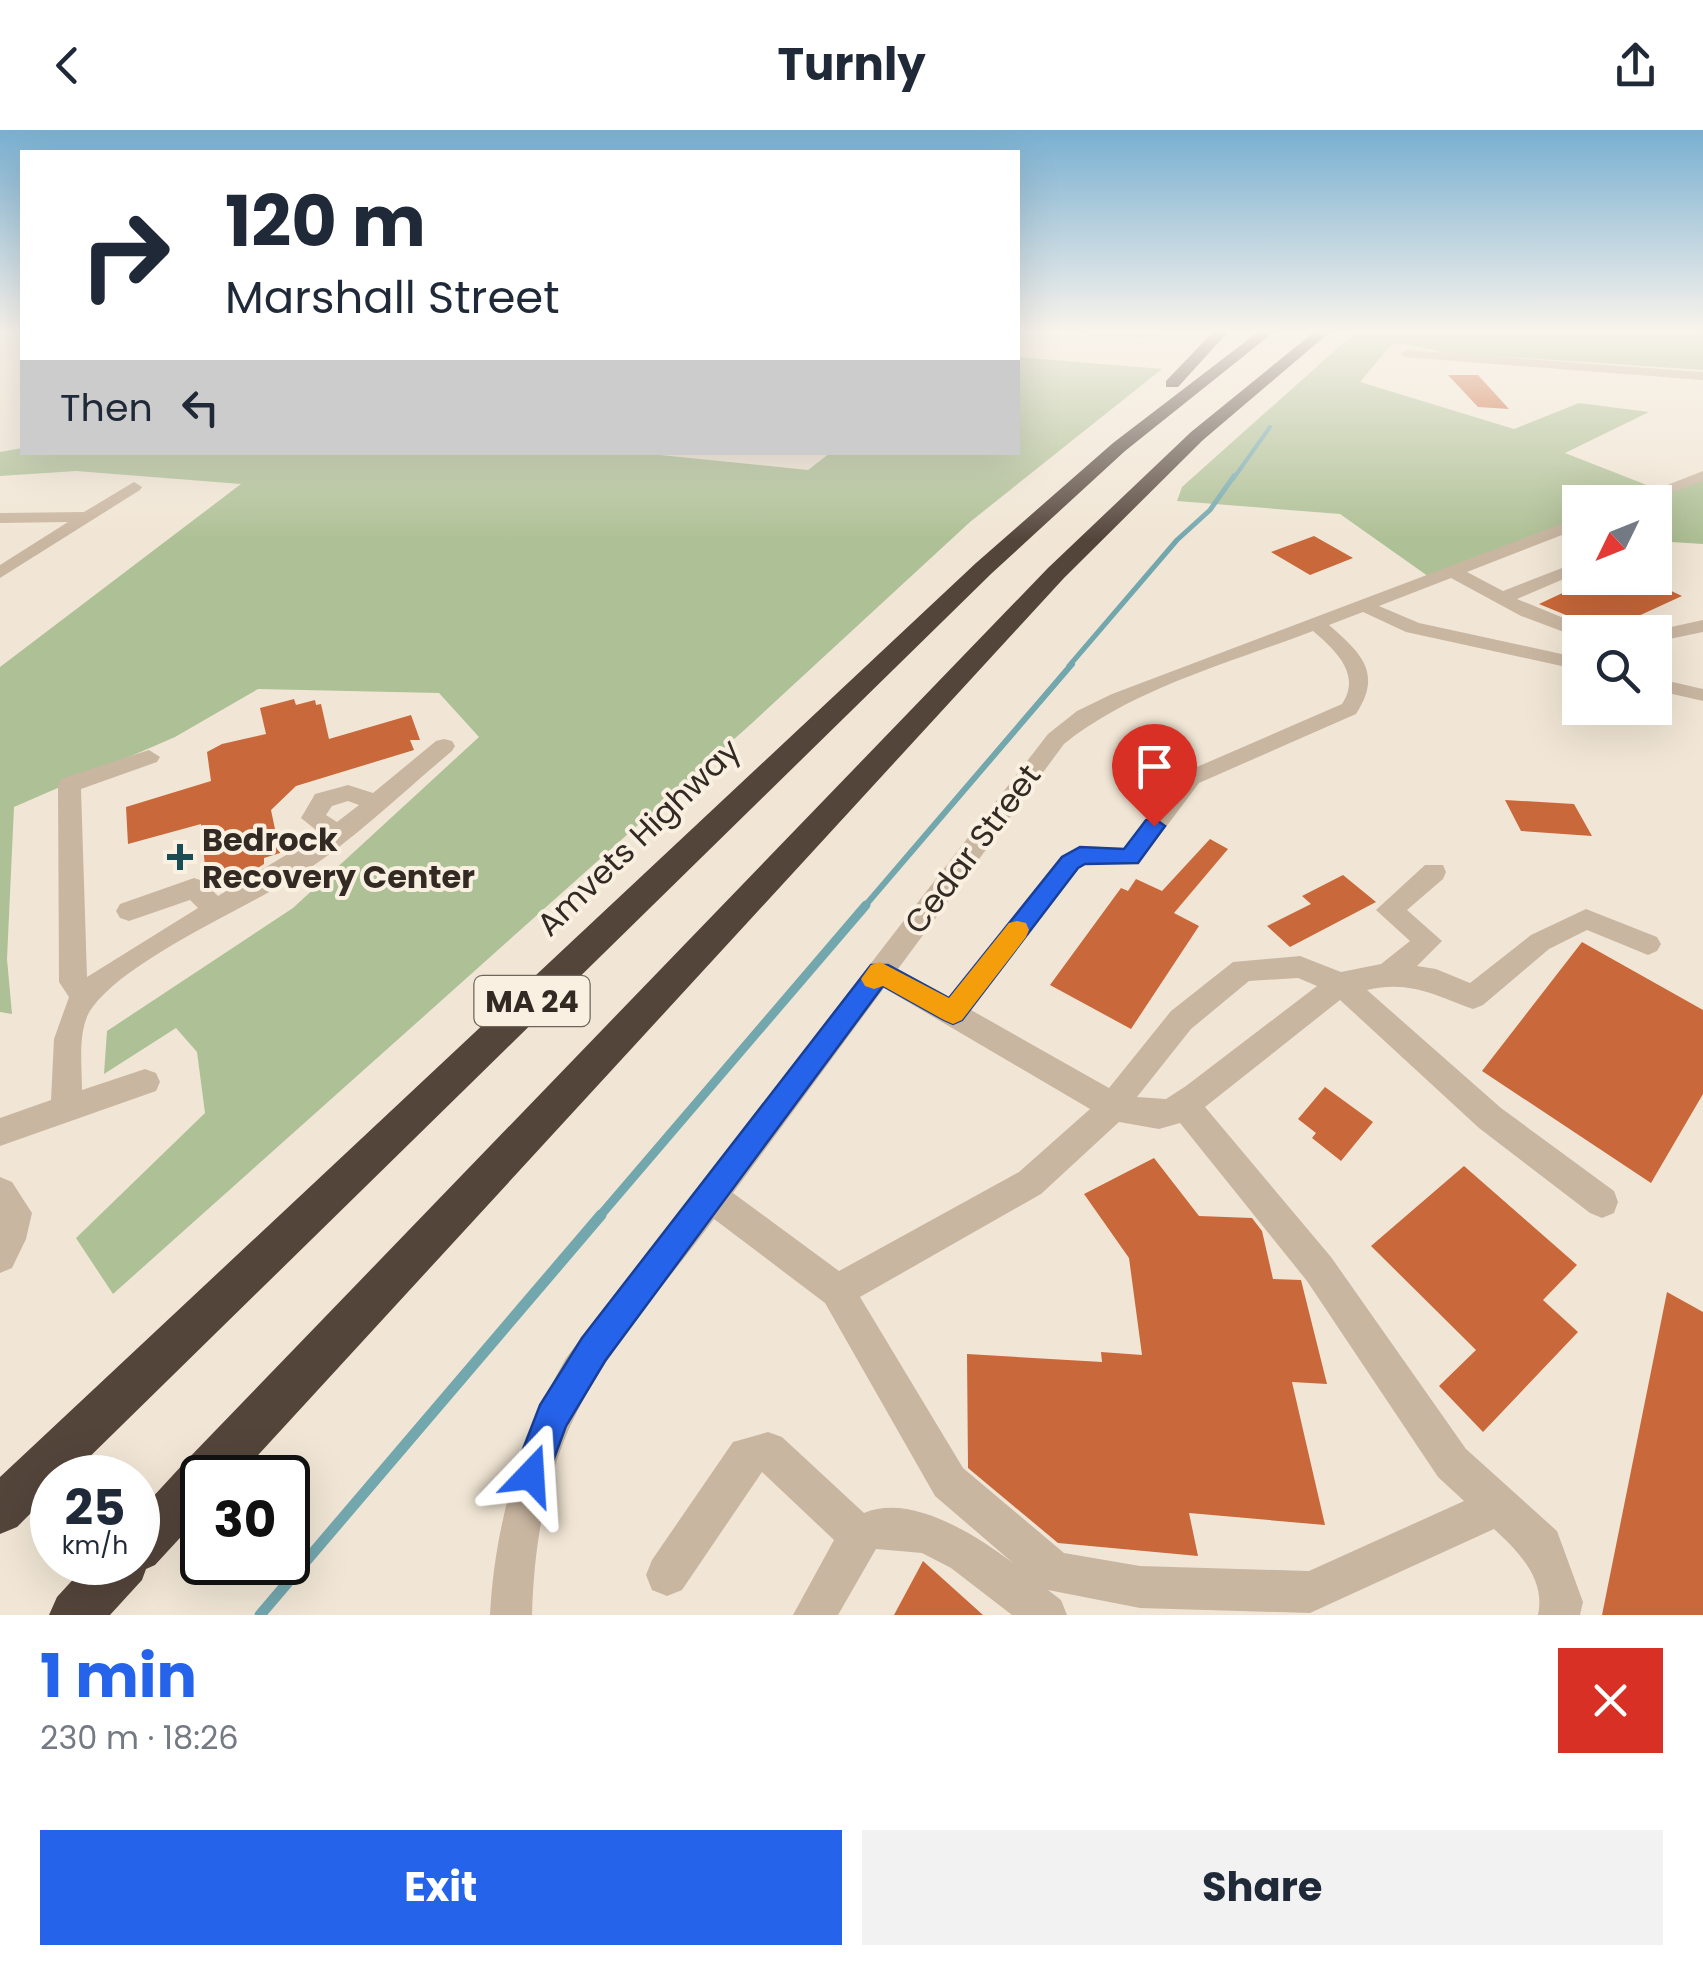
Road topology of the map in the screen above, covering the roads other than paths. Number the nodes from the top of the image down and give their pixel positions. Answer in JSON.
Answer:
{"nodes":[{"id":1,"x":1154,"y":401,"type":"edge"},
{"id":2,"x":1175,"y":401,"type":"edge"},
{"id":3,"x":1239,"y":401,"type":"edge"},
{"id":4,"x":1703,"y":476,"type":"edge"},
{"id":5,"x":134,"y":487,"type":"dead end"},
{"id":6,"x":1672,"y":487,"type":"edge"},
{"id":7,"x":1065,"y":494,"type":"junction"},
{"id":8,"x":84,"y":517,"type":"junction"},
{"id":9,"x":0,"y":518,"type":"edge"},
{"id":10,"x":1562,"y":529,"type":"edge"},
{"id":11,"x":1452,"y":571,"type":"junction"},
{"id":12,"x":0,"y":572,"type":"edge"},
{"id":13,"x":1562,"y":573,"type":"edge"},
{"id":14,"x":1503,"y":598,"type":"junction"},
{"id":15,"x":1363,"y":605,"type":"junction"},
{"id":16,"x":1315,"y":623,"type":"junction"},
{"id":17,"x":1562,"y":624,"type":"edge"},
{"id":18,"x":1703,"y":626,"type":"edge"},
{"id":19,"x":1672,"y":632,"type":"edge"},
{"id":20,"x":1562,"y":660,"type":"edge"},
{"id":21,"x":1672,"y":688,"type":"edge"},
{"id":22,"x":1703,"y":695,"type":"edge"},
{"id":23,"x":444,"y":746,"type":"dead end"},
{"id":24,"x":150,"y":757,"type":"dead end"},
{"id":25,"x":376,"y":802,"type":"junction"},
{"id":26,"x":339,"y":834,"type":"junction"},
{"id":27,"x":1434,"y":872,"type":"dead end"},
{"id":28,"x":129,"y":911,"type":"dead end"},
{"id":29,"x":217,"y":911,"type":"junction"},
{"id":30,"x":1648,"y":944,"type":"dead end"},
{"id":31,"x":880,"y":972,"type":"junction"},
{"id":32,"x":1388,"y":974,"type":"junction"},
{"id":33,"x":1340,"y":984,"type":"junction"},
{"id":34,"x":84,"y":996,"type":"junction"},
{"id":35,"x":953,"y":1013,"type":"junction"},
{"id":36,"x":145,"y":1082,"type":"dead end"},
{"id":37,"x":1184,"y":1105,"type":"junction"},
{"id":38,"x":66,"y":1107,"type":"junction"},
{"id":39,"x":1114,"y":1107,"type":"junction"},
{"id":40,"x":0,"y":1132,"type":"edge"},
{"id":41,"x":0,"y":1192,"type":"edge"},
{"id":42,"x":710,"y":1196,"type":"junction"},
{"id":43,"x":1602,"y":1202,"type":"dead end"},
{"id":44,"x":0,"y":1256,"type":"edge"},
{"id":45,"x":837,"y":1291,"type":"junction"},
{"id":46,"x":225,"y":1455,"type":"edge"},
{"id":47,"x":180,"y":1503,"type":"edge"},
{"id":48,"x":1498,"y":1506,"type":"junction"},
{"id":49,"x":0,"y":1510,"type":"edge"},
{"id":50,"x":160,"y":1524,"type":"edge"},
{"id":51,"x":859,"y":1536,"type":"junction"},
{"id":52,"x":666,"y":1575,"type":"dead end"},
{"id":53,"x":102,"y":1585,"type":"edge"},
{"id":54,"x":74,"y":1615,"type":"edge"},
{"id":55,"x":511,"y":1615,"type":"edge"},
{"id":56,"x":814,"y":1615,"type":"edge"},
{"id":57,"x":1046,"y":1615,"type":"edge"},
{"id":58,"x":1559,"y":1615,"type":"edge"}],
"edges":[{"from":1,"to":7,"type":"highway"},
{"from":2,"to":7,"type":"highway","name":"Amvets Highway","number":"MA 24"},
{"from":3,"to":46,"type":"highway","number":"MA 24"},
{"from":4,"to":6,"type":"street"},
{"from":5,"to":8,"type":"street"},
{"from":7,"to":49,"type":"highway","name":"Amvets Highway","number":"MA 24"},
{"from":8,"to":9,"type":"street"},
{"from":8,"to":12,"type":"street"},
{"from":10,"to":11,"type":"street","name":"Cedar Street"},
{"from":11,"to":14,"type":"street"},
{"from":11,"to":15,"type":"street","name":"Cedar Street"},
{"from":13,"to":14,"type":"street"},
{"from":14,"to":17,"type":"street"},
{"from":15,"to":16,"type":"street","name":"Cedar Street"},
{"from":15,"to":20,"type":"street"},
{"from":16,"to":31,"type":"street","name":"Cedar Street"},
{"from":16,"to":35,"type":"street"},
{"from":18,"to":19,"type":"street"},
{"from":21,"to":22,"type":"street"},
{"from":23,"to":25,"type":"street"},
{"from":24,"to":34,"type":"street"},
{"from":25,"to":26,"type":"street"},
{"from":25,"to":26,"type":"street"},
{"from":26,"to":29,"type":"street"},
{"from":27,"to":32,"type":"street"},
{"from":28,"to":29,"type":"street"},
{"from":29,"to":34,"type":"street"},
{"from":30,"to":32,"type":"street"},
{"from":31,"to":35,"type":"street"},
{"from":31,"to":42,"type":"street","name":"Cedar Street"},
{"from":32,"to":33,"type":"street"},
{"from":33,"to":37,"type":"street"},
{"from":33,"to":39,"type":"street"},
{"from":33,"to":43,"type":"street"},
{"from":34,"to":38,"type":"street"},
{"from":35,"to":39,"type":"street"},
{"from":36,"to":38,"type":"street"},
{"from":37,"to":39,"type":"street"},
{"from":37,"to":48,"type":"street"},
{"from":38,"to":40,"type":"street"},
{"from":39,"to":45,"type":"street"},
{"from":41,"to":44,"type":"street"},
{"from":42,"to":45,"type":"street"},
{"from":42,"to":55,"type":"street","name":"Cedar Street"},
{"from":45,"to":48,"type":"street"},
{"from":47,"to":50,"type":"highway","number":"MA 24"},
{"from":48,"to":58,"type":"street"},
{"from":51,"to":52,"type":"street"},
{"from":51,"to":56,"type":"street"},
{"from":51,"to":57,"type":"street"},
{"from":53,"to":54,"type":"highway"}]}
